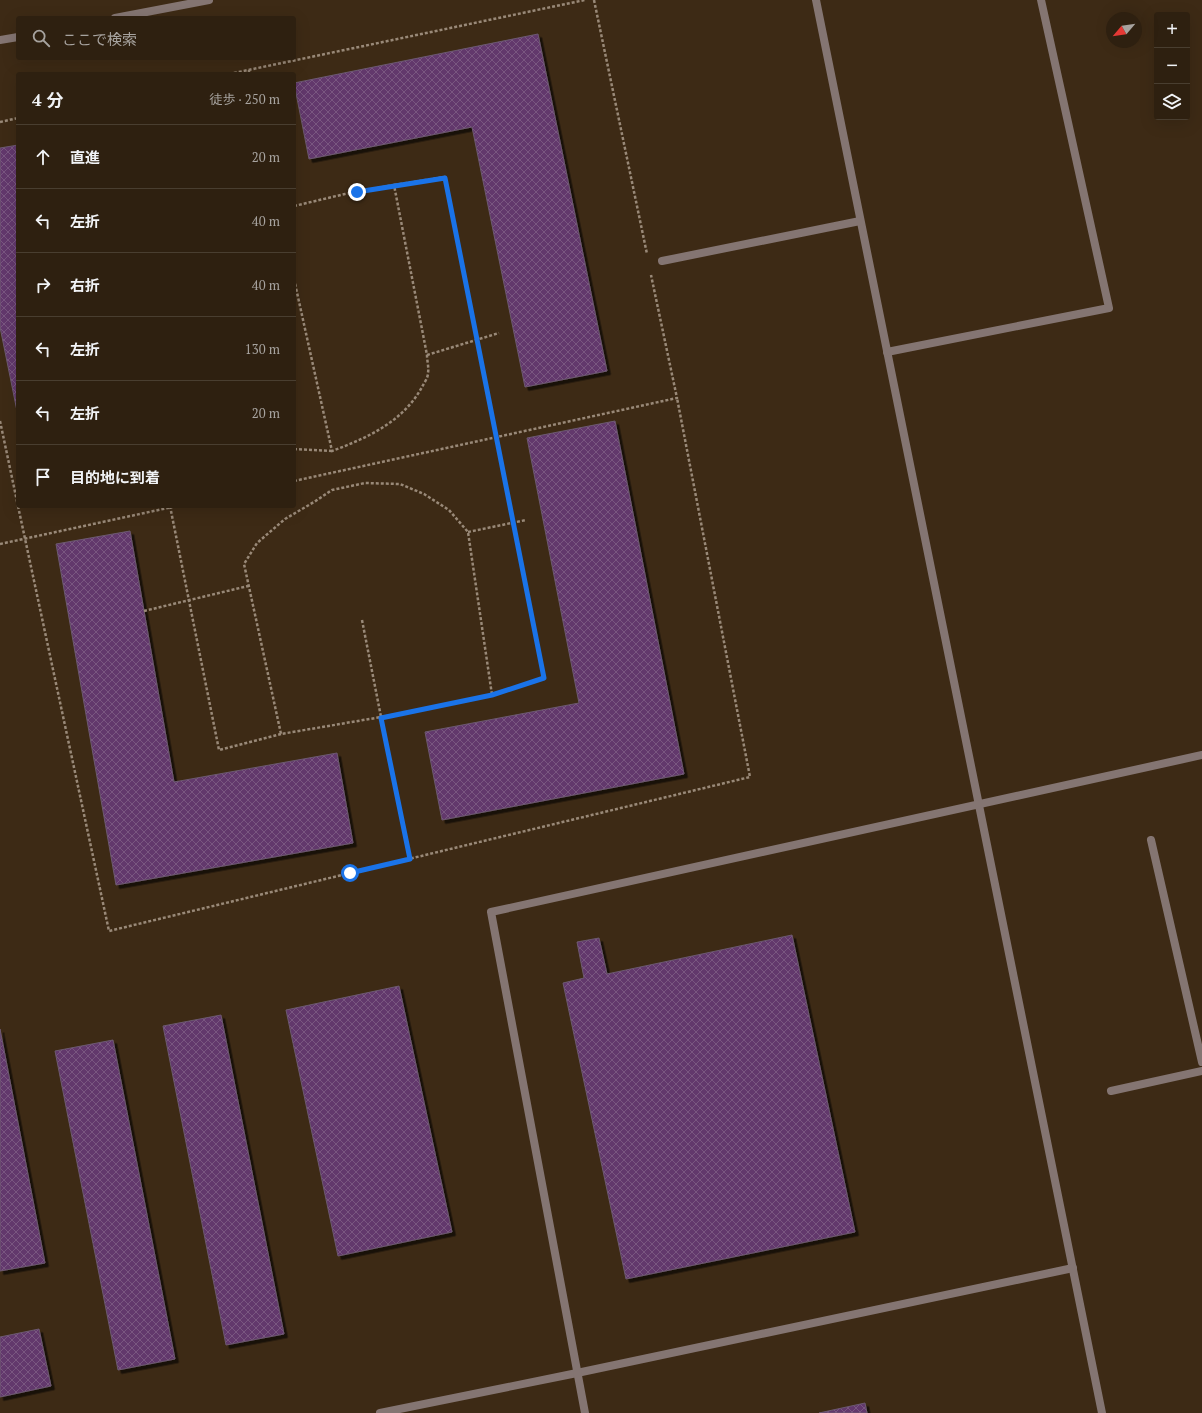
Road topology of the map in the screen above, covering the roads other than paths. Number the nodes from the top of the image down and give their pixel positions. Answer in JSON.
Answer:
{"nodes":[{"id":1,"x":209,"y":0,"type":"edge"},
{"id":2,"x":816,"y":0,"type":"edge"},
{"id":3,"x":1041,"y":0,"type":"edge"},
{"id":4,"x":125,"y":16,"type":"edge"},
{"id":5,"x":16,"y":37,"type":"edge"},
{"id":6,"x":0,"y":40,"type":"edge"},
{"id":7,"x":860,"y":221,"type":"junction"},
{"id":8,"x":662,"y":261,"type":"dead end"},
{"id":9,"x":887,"y":352,"type":"junction"},
{"id":10,"x":1202,"y":755,"type":"edge"},
{"id":11,"x":979,"y":804,"type":"junction"},
{"id":12,"x":1150,"y":840,"type":"dead end"},
{"id":13,"x":1202,"y":1062,"type":"edge"},
{"id":14,"x":1202,"y":1070,"type":"edge"},
{"id":15,"x":1111,"y":1091,"type":"dead end"},
{"id":16,"x":1073,"y":1268,"type":"junction"},
{"id":17,"x":577,"y":1374,"type":"junction"},
{"id":18,"x":380,"y":1413,"type":"edge"},
{"id":19,"x":585,"y":1413,"type":"edge"},
{"id":20,"x":1102,"y":1413,"type":"edge"}],
"edges":[{"from":1,"to":4,"type":"lane"},
{"from":2,"to":7,"type":"lane"},
{"from":3,"to":9,"type":"lane"},
{"from":5,"to":6,"type":"lane"},
{"from":7,"to":8,"type":"lane"},
{"from":7,"to":9,"type":"lane"},
{"from":9,"to":11,"type":"lane"},
{"from":10,"to":11,"type":"lane"},
{"from":11,"to":16,"type":"lane"},
{"from":11,"to":17,"type":"lane"},
{"from":12,"to":13,"type":"lane"},
{"from":14,"to":15,"type":"lane"},
{"from":16,"to":17,"type":"lane"},
{"from":16,"to":20,"type":"lane"},
{"from":17,"to":18,"type":"lane"},
{"from":17,"to":19,"type":"lane"}]}
